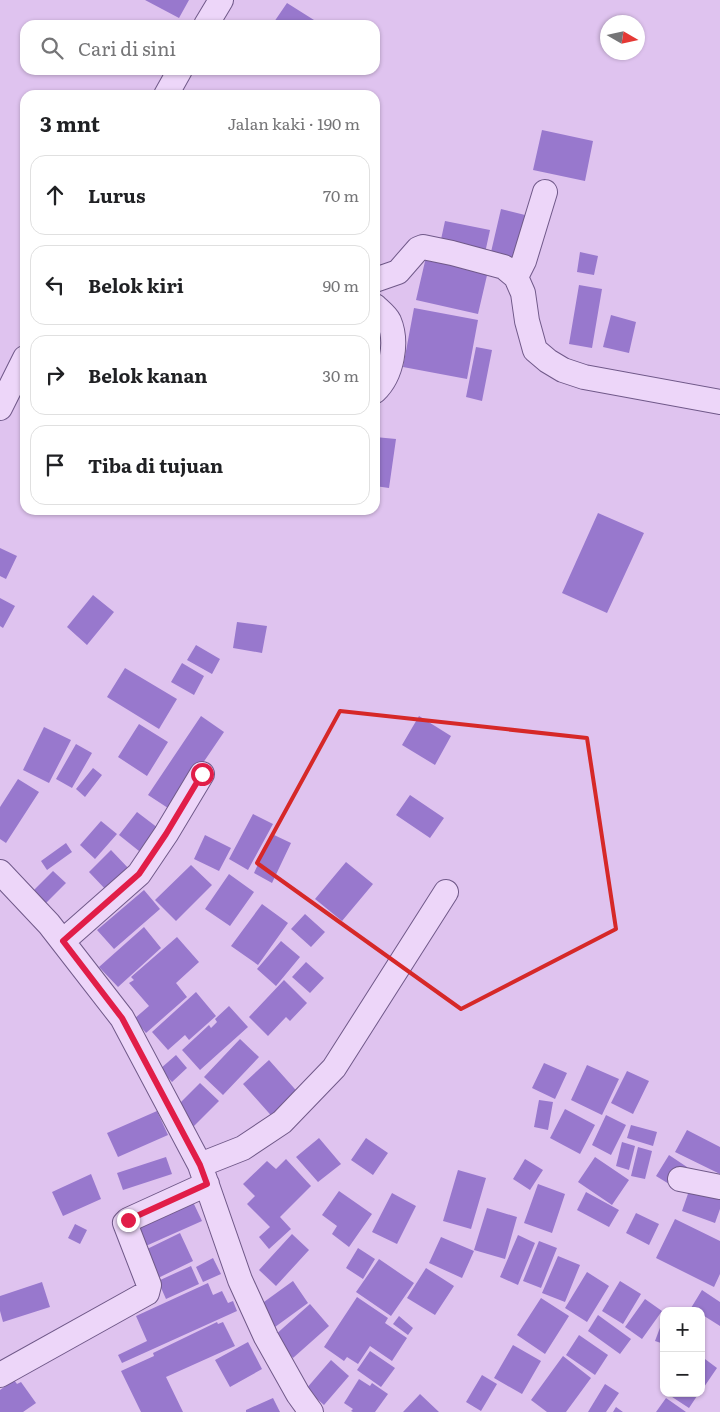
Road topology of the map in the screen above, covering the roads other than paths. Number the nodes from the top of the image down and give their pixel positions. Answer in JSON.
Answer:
{"nodes":[{"id":1,"x":221,"y":0,"type":"edge"},
{"id":2,"x":209,"y":20,"type":"edge"},
{"id":3,"x":177,"y":75,"type":"edge"},
{"id":4,"x":169,"y":90,"type":"edge"},
{"id":5,"x":545,"y":192,"type":"dead end"},
{"id":6,"x":516,"y":277,"type":"junction"},
{"id":7,"x":380,"y":278,"type":"edge"},
{"id":8,"x":380,"y":311,"type":"edge"},
{"id":9,"x":20,"y":368,"type":"edge"},
{"id":10,"x":380,"y":387,"type":"edge"},
{"id":11,"x":720,"y":402,"type":"edge"},
{"id":12,"x":0,"y":408,"type":"edge"},
{"id":13,"x":202,"y":774,"type":"dead end"},
{"id":14,"x":0,"y":872,"type":"edge"},
{"id":15,"x":446,"y":892,"type":"dead end"},
{"id":16,"x":63,"y":941,"type":"junction"},
{"id":17,"x":203,"y":1175,"type":"junction"},
{"id":18,"x":680,"y":1179,"type":"dead end"},
{"id":19,"x":720,"y":1187,"type":"edge"},
{"id":20,"x":0,"y":1375,"type":"edge"},
{"id":21,"x":311,"y":1412,"type":"edge"}],
"edges":[{"from":1,"to":2,"type":"street"},
{"from":3,"to":4,"type":"street"},
{"from":5,"to":6,"type":"street"},
{"from":6,"to":7,"type":"street"},
{"from":6,"to":11,"type":"street"},
{"from":8,"to":10,"type":"street"},
{"from":9,"to":12,"type":"street"},
{"from":13,"to":16,"type":"street"},
{"from":14,"to":16,"type":"street"},
{"from":15,"to":17,"type":"street"},
{"from":16,"to":17,"type":"street"},
{"from":17,"to":20,"type":"street"},
{"from":17,"to":21,"type":"street"},
{"from":18,"to":19,"type":"street"}]}
